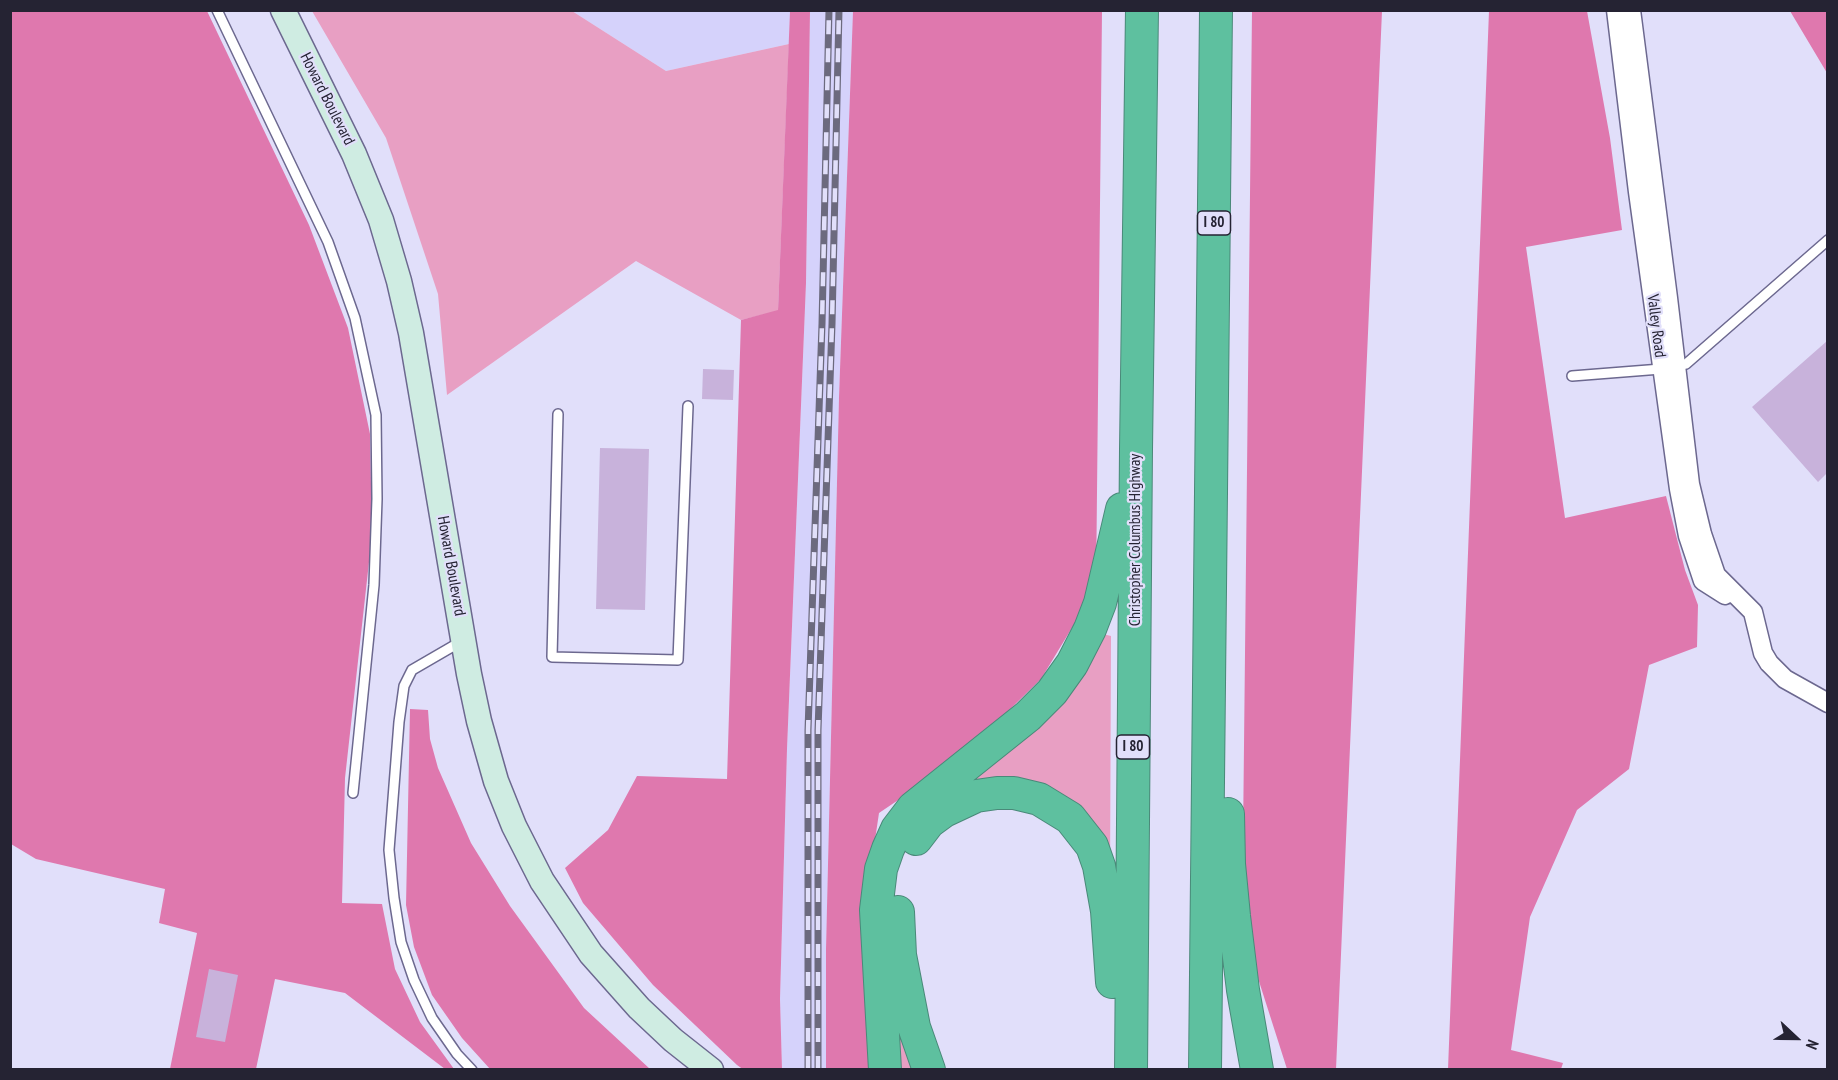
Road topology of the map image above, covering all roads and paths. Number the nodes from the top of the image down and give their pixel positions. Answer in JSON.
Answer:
{"nodes":[{"id":1,"x":217,"y":10,"type":"edge"},
{"id":2,"x":283,"y":10,"type":"edge"},
{"id":3,"x":1142,"y":10,"type":"edge"},
{"id":4,"x":1216,"y":10,"type":"edge"},
{"id":5,"x":1616,"y":10,"type":"edge"},
{"id":6,"x":1631,"y":10,"type":"edge"},
{"id":7,"x":1827,"y":240,"type":"edge"},
{"id":8,"x":1668,"y":368,"type":"junction"},
{"id":9,"x":1572,"y":376,"type":"dead end"},
{"id":10,"x":688,"y":406,"type":"dead end"},
{"id":11,"x":558,"y":414,"type":"dead end"},
{"id":12,"x":1136,"y":449,"type":"junction"},
{"id":13,"x":464,"y":640,"type":"junction"},
{"id":14,"x":1827,"y":703,"type":"edge"},
{"id":15,"x":1208,"y":781,"type":"junction"},
{"id":16,"x":353,"y":793,"type":"dead end"},
{"id":17,"x":1131,"y":1057,"type":"edge"},
{"id":18,"x":472,"y":1070,"type":"edge"},
{"id":19,"x":711,"y":1070,"type":"edge"},
{"id":20,"x":885,"y":1070,"type":"edge"},
{"id":21,"x":928,"y":1070,"type":"edge"},
{"id":22,"x":1205,"y":1070,"type":"edge"},
{"id":23,"x":1257,"y":1070,"type":"edge"}],
"edges":[{"from":1,"to":16,"type":"lane"},
{"from":2,"to":13,"type":"main road","name":"Howard Boulevard"},
{"from":3,"to":12,"type":"highway","name":"Christopher Columbus Highway","number":"I 80"},
{"from":4,"to":15,"type":"highway","number":"I 80"},
{"from":5,"to":8,"type":"street","name":"Valley Road"},
{"from":6,"to":8,"type":"street","name":"Valley Road"},
{"from":7,"to":8,"type":"lane"},
{"from":8,"to":9,"type":"lane"},
{"from":8,"to":14,"type":"street","name":"Valley Road"},
{"from":10,"to":11,"type":"lane"},
{"from":12,"to":17,"type":"highway","name":"Christopher Columbus Highway","number":"I 80"},
{"from":12,"to":20,"type":"highway"},
{"from":13,"to":18,"type":"lane"},
{"from":13,"to":19,"type":"main road","name":"Howard Boulevard"},
{"from":15,"to":22,"type":"highway","number":"I 80"},
{"from":15,"to":23,"type":"highway"},
{"from":17,"to":21,"type":"highway"}]}
